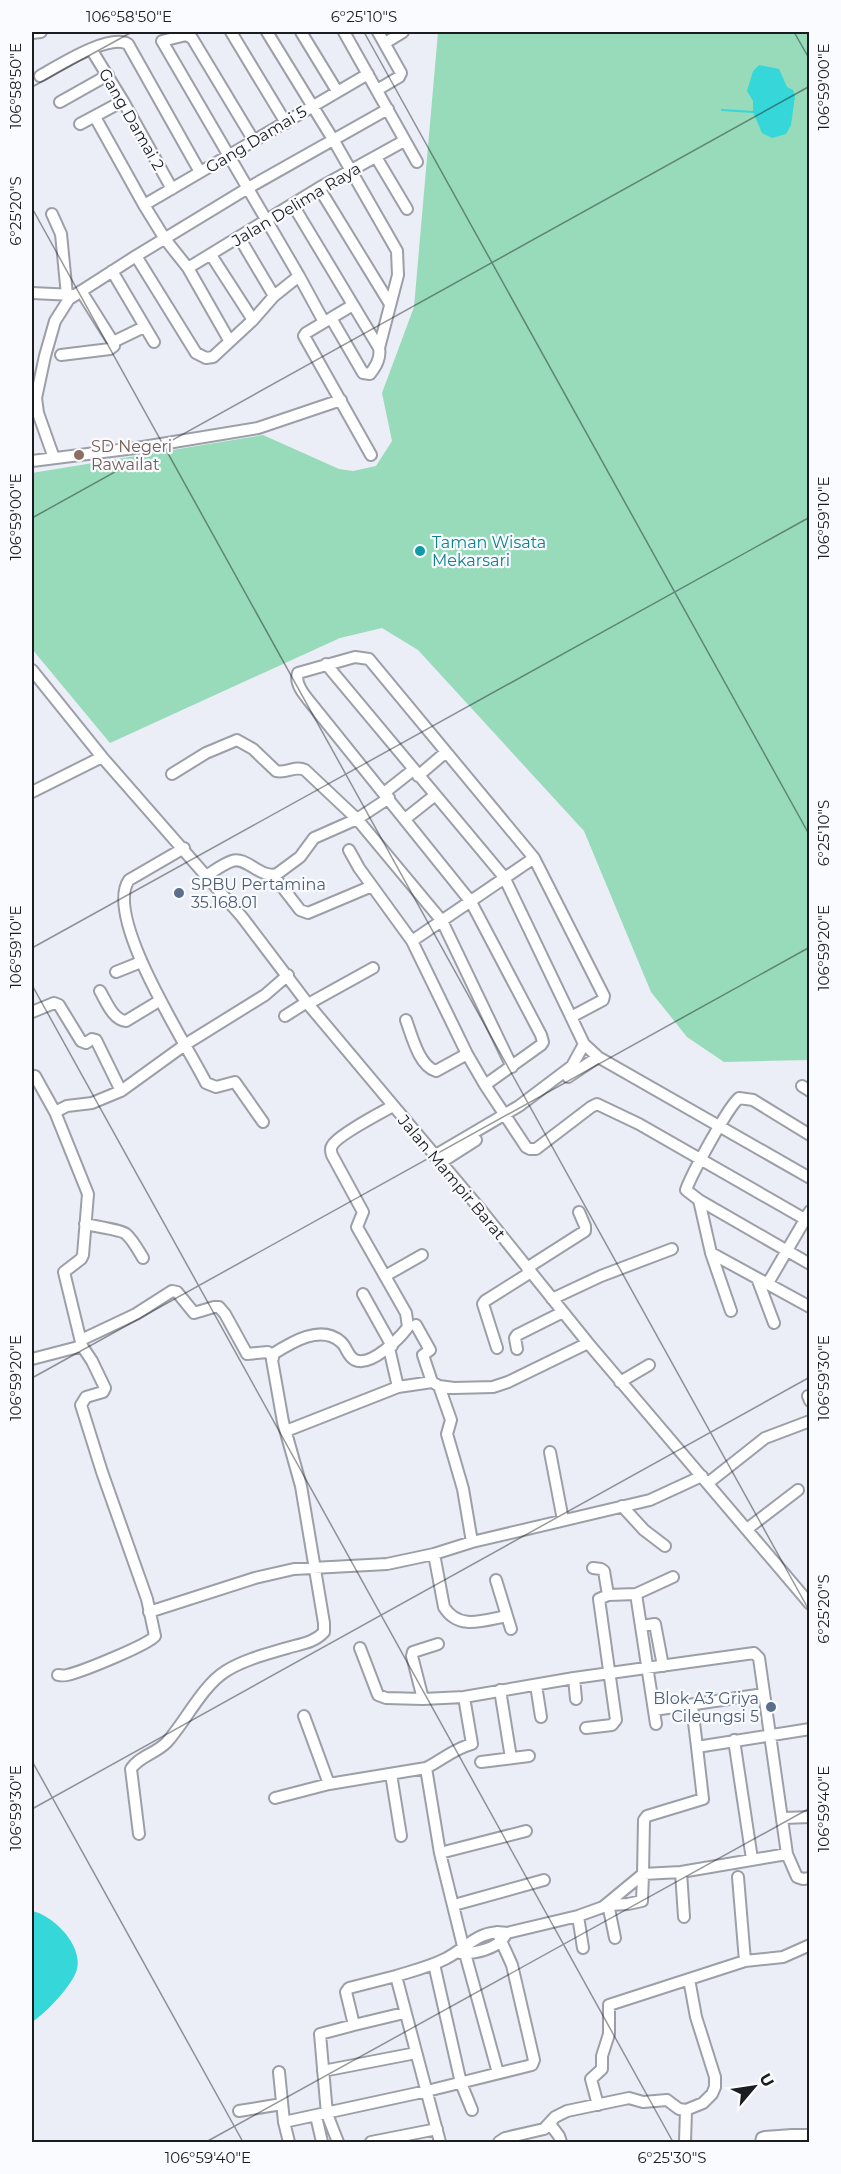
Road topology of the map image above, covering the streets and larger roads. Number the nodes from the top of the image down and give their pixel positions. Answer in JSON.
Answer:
{"nodes":[{"id":1,"x":41,"y":32,"type":"edge"},
{"id":2,"x":231,"y":32,"type":"edge"},
{"id":3,"x":267,"y":32,"type":"edge"},
{"id":4,"x":301,"y":32,"type":"edge"},
{"id":5,"x":344,"y":32,"type":"edge"},
{"id":6,"x":378,"y":32,"type":"edge"},
{"id":7,"x":403,"y":32,"type":"edge"},
{"id":8,"x":32,"y":33,"type":"edge"},
{"id":9,"x":385,"y":43,"type":"junction"},
{"id":10,"x":91,"y":49,"type":"junction"},
{"id":11,"x":368,"y":74,"type":"junction"},
{"id":12,"x":108,"y":75,"type":"junction"},
{"id":13,"x":40,"y":76,"type":"dead end"},
{"id":14,"x":377,"y":90,"type":"junction"},
{"id":15,"x":337,"y":91,"type":"junction"},
{"id":16,"x":123,"y":101,"type":"junction"},
{"id":17,"x":60,"y":102,"type":"dead end"},
{"id":18,"x":312,"y":106,"type":"junction"},
{"id":19,"x":388,"y":109,"type":"junction"},
{"id":20,"x":95,"y":117,"type":"junction"},
{"id":21,"x":286,"y":123,"type":"junction"},
{"id":22,"x":80,"y":124,"type":"dead end"},
{"id":23,"x":254,"y":141,"type":"junction"},
{"id":24,"x":334,"y":141,"type":"junction"},
{"id":25,"x":404,"y":141,"type":"junction"},
{"id":26,"x":230,"y":156,"type":"junction"},
{"id":27,"x":376,"y":157,"type":"junction"},
{"id":28,"x":417,"y":162,"type":"dead end"},
{"id":29,"x":350,"y":171,"type":"junction"},
{"id":30,"x":201,"y":172,"type":"junction"},
{"id":31,"x":248,"y":188,"type":"junction"},
{"id":32,"x":319,"y":188,"type":"junction"},
{"id":33,"x":172,"y":189,"type":"junction"},
{"id":34,"x":144,"y":205,"type":"junction"},
{"id":35,"x":293,"y":205,"type":"junction"},
{"id":36,"x":407,"y":209,"type":"dead end"},
{"id":37,"x":51,"y":214,"type":"dead end"},
{"id":38,"x":267,"y":220,"type":"junction"},
{"id":39,"x":239,"y":237,"type":"junction"},
{"id":40,"x":165,"y":239,"type":"junction"},
{"id":41,"x":211,"y":255,"type":"junction"},
{"id":42,"x":136,"y":256,"type":"junction"},
{"id":43,"x":188,"y":268,"type":"junction"},
{"id":44,"x":112,"y":271,"type":"junction"},
{"id":45,"x":299,"y":276,"type":"junction"},
{"id":46,"x":32,"y":293,"type":"edge"},
{"id":47,"x":74,"y":294,"type":"junction"},
{"id":48,"x":274,"y":296,"type":"junction"},
{"id":49,"x":390,"y":304,"type":"junction"},
{"id":50,"x":353,"y":305,"type":"junction"},
{"id":51,"x":253,"y":320,"type":"junction"},
{"id":52,"x":328,"y":320,"type":"junction"},
{"id":53,"x":144,"y":327,"type":"junction"},
{"id":54,"x":229,"y":340,"type":"junction"},
{"id":55,"x":113,"y":342,"type":"junction"},
{"id":56,"x":154,"y":342,"type":"dead end"},
{"id":57,"x":379,"y":348,"type":"junction"},
{"id":58,"x":61,"y":355,"type":"dead end"},
{"id":59,"x":341,"y":400,"type":"junction"},
{"id":60,"x":371,"y":455,"type":"dead end"},
{"id":61,"x":54,"y":458,"type":"junction"},
{"id":62,"x":32,"y":461,"type":"edge"},
{"id":63,"x":326,"y":664,"type":"junction"},
{"id":64,"x":32,"y":670,"type":"edge"},
{"id":65,"x":446,"y":752,"type":"junction"},
{"id":66,"x":99,"y":753,"type":"junction"},
{"id":67,"x":416,"y":773,"type":"junction"},
{"id":68,"x":172,"y":774,"type":"dead end"},
{"id":69,"x":32,"y":792,"type":"edge"},
{"id":70,"x":386,"y":796,"type":"junction"},
{"id":71,"x":434,"y":796,"type":"junction"},
{"id":72,"x":357,"y":819,"type":"junction"},
{"id":73,"x":405,"y":819,"type":"junction"},
{"id":74,"x":184,"y":848,"type":"junction"},
{"id":75,"x":350,"y":850,"type":"dead end"},
{"id":76,"x":534,"y":858,"type":"junction"},
{"id":77,"x":273,"y":875,"type":"junction"},
{"id":78,"x":206,"y":876,"type":"junction"},
{"id":79,"x":504,"y":877,"type":"junction"},
{"id":80,"x":372,"y":886,"type":"junction"},
{"id":81,"x":471,"y":902,"type":"junction"},
{"id":82,"x":442,"y":921,"type":"junction"},
{"id":83,"x":412,"y":941,"type":"junction"},
{"id":84,"x":141,"y":962,"type":"junction"},
{"id":85,"x":373,"y":968,"type":"dead end"},
{"id":86,"x":116,"y":972,"type":"dead end"},
{"id":87,"x":288,"y":975,"type":"junction"},
{"id":88,"x":100,"y":991,"type":"dead end"},
{"id":89,"x":159,"y":1001,"type":"junction"},
{"id":90,"x":308,"y":1003,"type":"junction"},
{"id":91,"x":32,"y":1012,"type":"edge"},
{"id":92,"x":285,"y":1016,"type":"dead end"},
{"id":93,"x":573,"y":1016,"type":"junction"},
{"id":94,"x":406,"y":1020,"type":"dead end"},
{"id":95,"x":186,"y":1044,"type":"junction"},
{"id":96,"x":584,"y":1044,"type":"junction"},
{"id":97,"x":467,"y":1054,"type":"junction"},
{"id":98,"x":598,"y":1057,"type":"junction"},
{"id":99,"x":512,"y":1067,"type":"junction"},
{"id":100,"x":574,"y":1068,"type":"junction"},
{"id":101,"x":35,"y":1076,"type":"dead end"},
{"id":102,"x":485,"y":1085,"type":"junction"},
{"id":103,"x":122,"y":1091,"type":"junction"},
{"id":104,"x":393,"y":1106,"type":"junction"},
{"id":105,"x":55,"y":1112,"type":"junction"},
{"id":106,"x":508,"y":1119,"type":"junction"},
{"id":107,"x":263,"y":1122,"type":"dead end"},
{"id":108,"x":720,"y":1126,"type":"junction"},
{"id":109,"x":810,"y":1135,"type":"edge"},
{"id":110,"x":437,"y":1160,"type":"junction"},
{"id":111,"x":701,"y":1161,"type":"junction"},
{"id":112,"x":810,"y":1178,"type":"edge"},
{"id":113,"x":699,"y":1200,"type":"junction"},
{"id":114,"x":579,"y":1212,"type":"dead end"},
{"id":115,"x":808,"y":1217,"type":"edge"},
{"id":116,"x":85,"y":1224,"type":"junction"},
{"id":117,"x":672,"y":1249,"type":"dead end"},
{"id":118,"x":787,"y":1251,"type":"junction"},
{"id":119,"x":711,"y":1253,"type":"junction"},
{"id":120,"x":423,"y":1255,"type":"dead end"},
{"id":121,"x":143,"y":1258,"type":"dead end"},
{"id":122,"x":810,"y":1264,"type":"edge"},
{"id":123,"x":529,"y":1270,"type":"junction"},
{"id":124,"x":385,"y":1276,"type":"junction"},
{"id":125,"x":757,"y":1278,"type":"junction"},
{"id":126,"x":768,"y":1283,"type":"junction"},
{"id":127,"x":363,"y":1294,"type":"dead end"},
{"id":128,"x":552,"y":1299,"type":"junction"},
{"id":129,"x":810,"y":1307,"type":"edge"},
{"id":130,"x":731,"y":1311,"type":"dead end"},
{"id":131,"x":563,"y":1312,"type":"junction"},
{"id":132,"x":774,"y":1323,"type":"dead end"},
{"id":133,"x":416,"y":1325,"type":"dead end"},
{"id":134,"x":81,"y":1343,"type":"junction"},
{"id":135,"x":588,"y":1343,"type":"junction"},
{"id":136,"x":390,"y":1347,"type":"junction"},
{"id":137,"x":497,"y":1348,"type":"dead end"},
{"id":138,"x":517,"y":1349,"type":"dead end"},
{"id":139,"x":273,"y":1358,"type":"junction"},
{"id":140,"x":32,"y":1359,"type":"edge"},
{"id":141,"x":649,"y":1365,"type":"dead end"},
{"id":142,"x":620,"y":1382,"type":"junction"},
{"id":143,"x":435,"y":1384,"type":"junction"},
{"id":144,"x":398,"y":1387,"type":"junction"},
{"id":145,"x":810,"y":1421,"type":"edge"},
{"id":146,"x":285,"y":1431,"type":"junction"},
{"id":147,"x":550,"y":1452,"type":"dead end"},
{"id":148,"x":705,"y":1480,"type":"junction"},
{"id":149,"x":798,"y":1490,"type":"dead end"},
{"id":150,"x":622,"y":1506,"type":"junction"},
{"id":151,"x":563,"y":1520,"type":"junction"},
{"id":152,"x":747,"y":1529,"type":"junction"},
{"id":153,"x":472,"y":1542,"type":"junction"},
{"id":154,"x":665,"y":1546,"type":"dead end"},
{"id":155,"x":434,"y":1554,"type":"junction"},
{"id":156,"x":314,"y":1567,"type":"junction"},
{"id":157,"x":593,"y":1568,"type":"dead end"},
{"id":158,"x":673,"y":1577,"type":"dead end"},
{"id":159,"x":496,"y":1580,"type":"dead end"},
{"id":160,"x":636,"y":1594,"type":"junction"},
{"id":161,"x":608,"y":1595,"type":"junction"},
{"id":162,"x":810,"y":1604,"type":"edge"},
{"id":163,"x":150,"y":1612,"type":"junction"},
{"id":164,"x":507,"y":1616,"type":"junction"},
{"id":165,"x":641,"y":1626,"type":"junction"},
{"id":166,"x":511,"y":1629,"type":"dead end"},
{"id":167,"x":438,"y":1644,"type":"dead end"},
{"id":168,"x":360,"y":1648,"type":"dead end"},
{"id":169,"x":663,"y":1666,"type":"junction"},
{"id":170,"x":647,"y":1669,"type":"junction"},
{"id":171,"x":609,"y":1673,"type":"junction"},
{"id":172,"x":58,"y":1675,"type":"dead end"},
{"id":173,"x":574,"y":1678,"type":"junction"},
{"id":174,"x":536,"y":1685,"type":"junction"},
{"id":175,"x":500,"y":1690,"type":"junction"},
{"id":176,"x":764,"y":1694,"type":"junction"},
{"id":177,"x":464,"y":1697,"type":"junction"},
{"id":178,"x":576,"y":1699,"type":"dead end"},
{"id":179,"x":423,"y":1700,"type":"junction"},
{"id":180,"x":692,"y":1706,"type":"junction"},
{"id":181,"x":654,"y":1710,"type":"junction"},
{"id":182,"x":304,"y":1716,"type":"dead end"},
{"id":183,"x":541,"y":1717,"type":"dead end"},
{"id":184,"x":656,"y":1724,"type":"dead end"},
{"id":185,"x":586,"y":1728,"type":"dead end"},
{"id":186,"x":810,"y":1729,"type":"edge"},
{"id":187,"x":770,"y":1734,"type":"junction"},
{"id":188,"x":735,"y":1740,"type":"junction"},
{"id":189,"x":697,"y":1746,"type":"junction"},
{"id":190,"x":529,"y":1756,"type":"dead end"},
{"id":191,"x":511,"y":1758,"type":"junction"},
{"id":192,"x":481,"y":1762,"type":"dead end"},
{"id":193,"x":426,"y":1768,"type":"junction"},
{"id":194,"x":391,"y":1774,"type":"junction"},
{"id":195,"x":329,"y":1784,"type":"junction"},
{"id":196,"x":275,"y":1798,"type":"dead end"},
{"id":197,"x":810,"y":1817,"type":"edge"},
{"id":198,"x":784,"y":1818,"type":"junction"},
{"id":199,"x":526,"y":1831,"type":"dead end"},
{"id":200,"x":139,"y":1834,"type":"dead end"},
{"id":201,"x":401,"y":1836,"type":"dead end"},
{"id":202,"x":440,"y":1853,"type":"junction"},
{"id":203,"x":787,"y":1854,"type":"junction"},
{"id":204,"x":752,"y":1859,"type":"junction"},
{"id":205,"x":681,"y":1872,"type":"junction"},
{"id":206,"x":643,"y":1874,"type":"junction"},
{"id":207,"x":738,"y":1877,"type":"dead end"},
{"id":208,"x":810,"y":1878,"type":"edge"},
{"id":209,"x":544,"y":1880,"type":"dead end"},
{"id":210,"x":454,"y":1905,"type":"junction"},
{"id":211,"x":608,"y":1905,"type":"junction"},
{"id":212,"x":578,"y":1916,"type":"junction"},
{"id":213,"x":684,"y":1917,"type":"dead end"},
{"id":214,"x":502,"y":1936,"type":"junction"},
{"id":215,"x":615,"y":1938,"type":"dead end"},
{"id":216,"x":810,"y":1945,"type":"edge"},
{"id":217,"x":583,"y":1948,"type":"dead end"},
{"id":218,"x":462,"y":1951,"type":"junction"},
{"id":219,"x":745,"y":1961,"type":"junction"},
{"id":220,"x":434,"y":1964,"type":"junction"},
{"id":221,"x":396,"y":1976,"type":"junction"},
{"id":222,"x":689,"y":1979,"type":"junction"},
{"id":223,"x":404,"y":2013,"type":"junction"},
{"id":224,"x":354,"y":2025,"type":"junction"},
{"id":225,"x":416,"y":2053,"type":"junction"},
{"id":226,"x":322,"y":2071,"type":"junction"},
{"id":227,"x":279,"y":2072,"type":"dead end"},
{"id":228,"x":498,"y":2073,"type":"junction"},
{"id":229,"x":461,"y":2083,"type":"junction"},
{"id":230,"x":427,"y":2091,"type":"junction"},
{"id":231,"x":282,"y":2104,"type":"junction"},
{"id":232,"x":597,"y":2106,"type":"junction"},
{"id":233,"x":472,"y":2110,"type":"dead end"},
{"id":234,"x":686,"y":2110,"type":"junction"},
{"id":235,"x":239,"y":2111,"type":"dead end"},
{"id":236,"x":327,"y":2114,"type":"junction"},
{"id":237,"x":316,"y":2116,"type":"junction"},
{"id":238,"x":284,"y":2122,"type":"junction"},
{"id":239,"x":550,"y":2124,"type":"junction"},
{"id":240,"x":437,"y":2129,"type":"junction"},
{"id":241,"x":810,"y":2135,"type":"edge"},
{"id":242,"x":793,"y":2139,"type":"edge"},
{"id":243,"x":289,"y":2142,"type":"edge"},
{"id":244,"x":322,"y":2142,"type":"edge"},
{"id":245,"x":338,"y":2142,"type":"edge"},
{"id":246,"x":370,"y":2142,"type":"edge"},
{"id":247,"x":440,"y":2142,"type":"edge"},
{"id":248,"x":499,"y":2142,"type":"edge"},
{"id":249,"x":561,"y":2142,"type":"edge"},
{"id":250,"x":685,"y":2142,"type":"edge"},
{"id":251,"x":761,"y":2142,"type":"edge"}],
"edges":[{"from":1,"to":8,"type":"street"},
{"from":2,"to":21,"type":"street"},
{"from":3,"to":18,"type":"street"},
{"from":4,"to":15,"type":"street"},
{"from":5,"to":11,"type":"street"},
{"from":6,"to":9,"type":"street"},
{"from":7,"to":9,"type":"street"},
{"from":9,"to":14,"type":"street"},
{"from":10,"to":12,"type":"street","name":"Gang Damai 2"},
{"from":10,"to":13,"type":"street"},
{"from":10,"to":30,"type":"street"},
{"from":11,"to":14,"type":"street"},
{"from":11,"to":15,"type":"street","name":"Gang Damai 5"},
{"from":12,"to":16,"type":"street","name":"Gang Damai 2"},
{"from":12,"to":17,"type":"street"},
{"from":14,"to":19,"type":"street"},
{"from":15,"to":18,"type":"street","name":"Gang Damai 5"},
{"from":16,"to":20,"type":"street"},
{"from":16,"to":33,"type":"street","name":"Gang Damai 2"},
{"from":18,"to":21,"type":"street","name":"Gang Damai 5"},
{"from":18,"to":24,"type":"street"},
{"from":19,"to":24,"type":"street"},
{"from":19,"to":25,"type":"street"},
{"from":20,"to":22,"type":"street"},
{"from":20,"to":34,"type":"street"},
{"from":21,"to":23,"type":"street","name":"Gang Damai 5"},
{"from":23,"to":26,"type":"street","name":"Gang Damai 5"},
{"from":23,"to":26,"type":"street"},
{"from":24,"to":29,"type":"street"},
{"from":24,"to":31,"type":"street"},
{"from":25,"to":27,"type":"street","name":"Jalan Delima Raya"},
{"from":25,"to":28,"type":"street"},
{"from":26,"to":30,"type":"street","name":"Gang Damai 5"},
{"from":26,"to":31,"type":"street"},
{"from":27,"to":29,"type":"street","name":"Jalan Delima Raya"},
{"from":27,"to":36,"type":"street"},
{"from":29,"to":32,"type":"street","name":"Jalan Delima Raya"},
{"from":29,"to":49,"type":"street"},
{"from":30,"to":33,"type":"street","name":"Gang Damai 5"},
{"from":31,"to":38,"type":"street"},
{"from":31,"to":40,"type":"street"},
{"from":32,"to":35,"type":"street","name":"Jalan Delima Raya"},
{"from":32,"to":49,"type":"street"},
{"from":33,"to":34,"type":"street","name":"Gang Damai 5"},
{"from":34,"to":40,"type":"street"},
{"from":35,"to":38,"type":"street","name":"Jalan Delima Raya"},
{"from":35,"to":50,"type":"street"},
{"from":37,"to":47,"type":"street"},
{"from":38,"to":39,"type":"street","name":"Jalan Delima Raya"},
{"from":38,"to":45,"type":"street"},
{"from":39,"to":41,"type":"street","name":"Jalan Delima Raya"},
{"from":39,"to":48,"type":"street"},
{"from":40,"to":42,"type":"street"},
{"from":40,"to":43,"type":"street"},
{"from":41,"to":43,"type":"street","name":"Jalan Delima Raya"},
{"from":41,"to":51,"type":"street"},
{"from":42,"to":44,"type":"street"},
{"from":42,"to":54,"type":"street"},
{"from":43,"to":54,"type":"street"},
{"from":44,"to":47,"type":"street"},
{"from":44,"to":53,"type":"street"},
{"from":45,"to":48,"type":"street"},
{"from":45,"to":52,"type":"street"},
{"from":46,"to":47,"type":"street"},
{"from":47,"to":55,"type":"street"},
{"from":47,"to":61,"type":"street"},
{"from":48,"to":51,"type":"street"},
{"from":49,"to":57,"type":"street"},
{"from":50,"to":52,"type":"street"},
{"from":50,"to":57,"type":"street"},
{"from":51,"to":54,"type":"street"},
{"from":52,"to":57,"type":"street"},
{"from":52,"to":59,"type":"street"},
{"from":53,"to":55,"type":"street"},
{"from":53,"to":56,"type":"street"},
{"from":55,"to":58,"type":"street"},
{"from":59,"to":60,"type":"street"},
{"from":59,"to":61,"type":"street"},
{"from":61,"to":62,"type":"street"},
{"from":63,"to":65,"type":"street"},
{"from":63,"to":67,"type":"street"},
{"from":63,"to":70,"type":"street"},
{"from":64,"to":66,"type":"street","name":"Jalan Mampir Barat"},
{"from":65,"to":67,"type":"street"},
{"from":65,"to":76,"type":"street"},
{"from":66,"to":69,"type":"street"},
{"from":66,"to":74,"type":"street","name":"Jalan Mampir Barat"},
{"from":67,"to":70,"type":"street"},
{"from":67,"to":71,"type":"street"},
{"from":68,"to":72,"type":"street"},
{"from":70,"to":72,"type":"street"},
{"from":70,"to":73,"type":"street"},
{"from":71,"to":73,"type":"street"},
{"from":71,"to":79,"type":"street"},
{"from":72,"to":77,"type":"street"},
{"from":72,"to":82,"type":"street"},
{"from":73,"to":81,"type":"street"},
{"from":74,"to":78,"type":"street","name":"Jalan Mampir Barat"},
{"from":74,"to":84,"type":"street"},
{"from":75,"to":80,"type":"street"},
{"from":76,"to":79,"type":"street"},
{"from":76,"to":93,"type":"street"},
{"from":77,"to":78,"type":"street"},
{"from":77,"to":80,"type":"street"},
{"from":78,"to":87,"type":"street","name":"Jalan Mampir Barat"},
{"from":79,"to":81,"type":"street"},
{"from":79,"to":93,"type":"street"},
{"from":80,"to":83,"type":"street"},
{"from":81,"to":82,"type":"street"},
{"from":81,"to":99,"type":"street"},
{"from":82,"to":83,"type":"street"},
{"from":82,"to":99,"type":"street"},
{"from":83,"to":97,"type":"street"},
{"from":84,"to":86,"type":"street"},
{"from":84,"to":89,"type":"street"},
{"from":85,"to":90,"type":"street"},
{"from":87,"to":90,"type":"street","name":"Jalan Mampir Barat"},
{"from":87,"to":95,"type":"street"},
{"from":88,"to":89,"type":"street"},
{"from":89,"to":95,"type":"street"},
{"from":90,"to":92,"type":"street"},
{"from":90,"to":104,"type":"street","name":"Jalan Mampir Barat"},
{"from":91,"to":103,"type":"street"},
{"from":93,"to":96,"type":"street"},
{"from":94,"to":97,"type":"street"},
{"from":95,"to":103,"type":"street"},
{"from":95,"to":107,"type":"street"},
{"from":96,"to":98,"type":"street"},
{"from":96,"to":100,"type":"street"},
{"from":97,"to":102,"type":"street"},
{"from":98,"to":100,"type":"street"},
{"from":98,"to":108,"type":"street"},
{"from":99,"to":102,"type":"street"},
{"from":100,"to":106,"type":"street"},
{"from":101,"to":105,"type":"street"},
{"from":102,"to":106,"type":"street"},
{"from":103,"to":105,"type":"street"},
{"from":104,"to":110,"type":"street","name":"Jalan Mampir Barat"},
{"from":104,"to":124,"type":"street"},
{"from":105,"to":116,"type":"street"},
{"from":106,"to":110,"type":"street"},
{"from":106,"to":111,"type":"street"},
{"from":108,"to":109,"type":"street"},
{"from":108,"to":111,"type":"street"},
{"from":108,"to":112,"type":"street"},
{"from":110,"to":123,"type":"street","name":"Jalan Mampir Barat"},
{"from":111,"to":113,"type":"street"},
{"from":111,"to":115,"type":"street"},
{"from":113,"to":118,"type":"street"},
{"from":113,"to":119,"type":"street"},
{"from":114,"to":123,"type":"street"},
{"from":115,"to":118,"type":"street"},
{"from":116,"to":121,"type":"street"},
{"from":116,"to":134,"type":"street"},
{"from":117,"to":128,"type":"street"},
{"from":118,"to":122,"type":"street"},
{"from":118,"to":126,"type":"street"},
{"from":119,"to":125,"type":"street"},
{"from":119,"to":130,"type":"street"},
{"from":120,"to":124,"type":"street"},
{"from":123,"to":128,"type":"street","name":"Jalan Mampir Barat"},
{"from":123,"to":137,"type":"street"},
{"from":124,"to":136,"type":"street"},
{"from":125,"to":126,"type":"street"},
{"from":125,"to":132,"type":"street"},
{"from":126,"to":129,"type":"street"},
{"from":127,"to":136,"type":"street"},
{"from":128,"to":131,"type":"street","name":"Jalan Mampir Barat"},
{"from":131,"to":135,"type":"street","name":"Jalan Mampir Barat"},
{"from":131,"to":138,"type":"street"},
{"from":133,"to":143,"type":"street"},
{"from":134,"to":139,"type":"street"},
{"from":134,"to":140,"type":"street"},
{"from":134,"to":163,"type":"street"},
{"from":135,"to":142,"type":"street","name":"Jalan Mampir Barat"},
{"from":135,"to":143,"type":"street"},
{"from":136,"to":139,"type":"street"},
{"from":136,"to":144,"type":"street"},
{"from":139,"to":146,"type":"street"},
{"from":141,"to":142,"type":"street"},
{"from":142,"to":148,"type":"street","name":"Jalan Mampir Barat"},
{"from":143,"to":144,"type":"street"},
{"from":143,"to":153,"type":"street"},
{"from":144,"to":146,"type":"street"},
{"from":145,"to":148,"type":"street"},
{"from":146,"to":156,"type":"street"},
{"from":147,"to":151,"type":"street"},
{"from":148,"to":150,"type":"street"},
{"from":148,"to":152,"type":"street","name":"Jalan Mampir Barat"},
{"from":149,"to":152,"type":"street"},
{"from":150,"to":151,"type":"street"},
{"from":150,"to":154,"type":"street"},
{"from":151,"to":153,"type":"street"},
{"from":152,"to":162,"type":"street","name":"Jalan Mampir Barat"},
{"from":153,"to":155,"type":"street"},
{"from":155,"to":156,"type":"street"},
{"from":155,"to":164,"type":"street"},
{"from":156,"to":163,"type":"street"},
{"from":156,"to":200,"type":"street"},
{"from":157,"to":161,"type":"street"},
{"from":158,"to":160,"type":"street"},
{"from":159,"to":164,"type":"street"},
{"from":160,"to":161,"type":"street"},
{"from":160,"to":165,"type":"street"},
{"from":161,"to":171,"type":"street"},
{"from":163,"to":172,"type":"street"},
{"from":164,"to":166,"type":"street"},
{"from":165,"to":169,"type":"street"},
{"from":165,"to":170,"type":"street"},
{"from":167,"to":179,"type":"street"},
{"from":168,"to":179,"type":"street"},
{"from":169,"to":170,"type":"street"},
{"from":169,"to":176,"type":"street"},
{"from":170,"to":171,"type":"street"},
{"from":170,"to":181,"type":"street"},
{"from":171,"to":173,"type":"street"},
{"from":171,"to":185,"type":"street"},
{"from":173,"to":174,"type":"street"},
{"from":173,"to":178,"type":"street"},
{"from":174,"to":175,"type":"street"},
{"from":174,"to":183,"type":"street"},
{"from":175,"to":177,"type":"street"},
{"from":175,"to":191,"type":"street"},
{"from":176,"to":180,"type":"street"},
{"from":176,"to":187,"type":"street"},
{"from":177,"to":179,"type":"street"},
{"from":177,"to":193,"type":"street"},
{"from":180,"to":181,"type":"street"},
{"from":180,"to":189,"type":"street"},
{"from":181,"to":184,"type":"street"},
{"from":182,"to":195,"type":"street"},
{"from":186,"to":187,"type":"street"},
{"from":187,"to":188,"type":"street"},
{"from":187,"to":198,"type":"street"},
{"from":188,"to":189,"type":"street"},
{"from":188,"to":204,"type":"street"},
{"from":189,"to":206,"type":"street"},
{"from":190,"to":191,"type":"street"},
{"from":191,"to":192,"type":"street"},
{"from":193,"to":194,"type":"street"},
{"from":193,"to":202,"type":"street"},
{"from":194,"to":195,"type":"street"},
{"from":194,"to":201,"type":"street"},
{"from":195,"to":196,"type":"street"},
{"from":197,"to":198,"type":"street"},
{"from":198,"to":203,"type":"street"},
{"from":199,"to":202,"type":"street"},
{"from":202,"to":210,"type":"street"},
{"from":203,"to":204,"type":"street"},
{"from":203,"to":208,"type":"street"},
{"from":204,"to":205,"type":"street"},
{"from":205,"to":206,"type":"street"},
{"from":205,"to":213,"type":"street"},
{"from":206,"to":211,"type":"street"},
{"from":206,"to":211,"type":"street"},
{"from":207,"to":219,"type":"street"},
{"from":209,"to":210,"type":"street"},
{"from":210,"to":218,"type":"street"},
{"from":211,"to":212,"type":"street"},
{"from":211,"to":215,"type":"street"},
{"from":212,"to":214,"type":"street"},
{"from":212,"to":217,"type":"street"},
{"from":214,"to":218,"type":"street"},
{"from":214,"to":228,"type":"street"},
{"from":216,"to":219,"type":"street"},
{"from":218,"to":220,"type":"street"},
{"from":218,"to":228,"type":"street"},
{"from":219,"to":222,"type":"street"},
{"from":220,"to":221,"type":"street"},
{"from":220,"to":229,"type":"street"},
{"from":221,"to":223,"type":"street"},
{"from":221,"to":224,"type":"street"},
{"from":222,"to":232,"type":"street"},
{"from":222,"to":234,"type":"street"},
{"from":223,"to":224,"type":"street"},
{"from":223,"to":225,"type":"street"},
{"from":224,"to":226,"type":"street"},
{"from":225,"to":226,"type":"street"},
{"from":225,"to":230,"type":"street"},
{"from":226,"to":236,"type":"street"},
{"from":227,"to":231,"type":"street"},
{"from":228,"to":229,"type":"street"},
{"from":229,"to":230,"type":"street"},
{"from":229,"to":233,"type":"street"},
{"from":230,"to":236,"type":"street"},
{"from":230,"to":240,"type":"street"},
{"from":231,"to":235,"type":"street"},
{"from":231,"to":238,"type":"street"},
{"from":232,"to":234,"type":"street"},
{"from":232,"to":239,"type":"street"},
{"from":234,"to":250,"type":"street"},
{"from":236,"to":237,"type":"street"},
{"from":236,"to":245,"type":"street"},
{"from":237,"to":238,"type":"street"},
{"from":237,"to":244,"type":"street"},
{"from":238,"to":243,"type":"street"},
{"from":239,"to":248,"type":"street"},
{"from":239,"to":249,"type":"street"},
{"from":240,"to":246,"type":"street"},
{"from":240,"to":247,"type":"street"},
{"from":241,"to":242,"type":"street"},
{"from":242,"to":251,"type":"street"}]}
